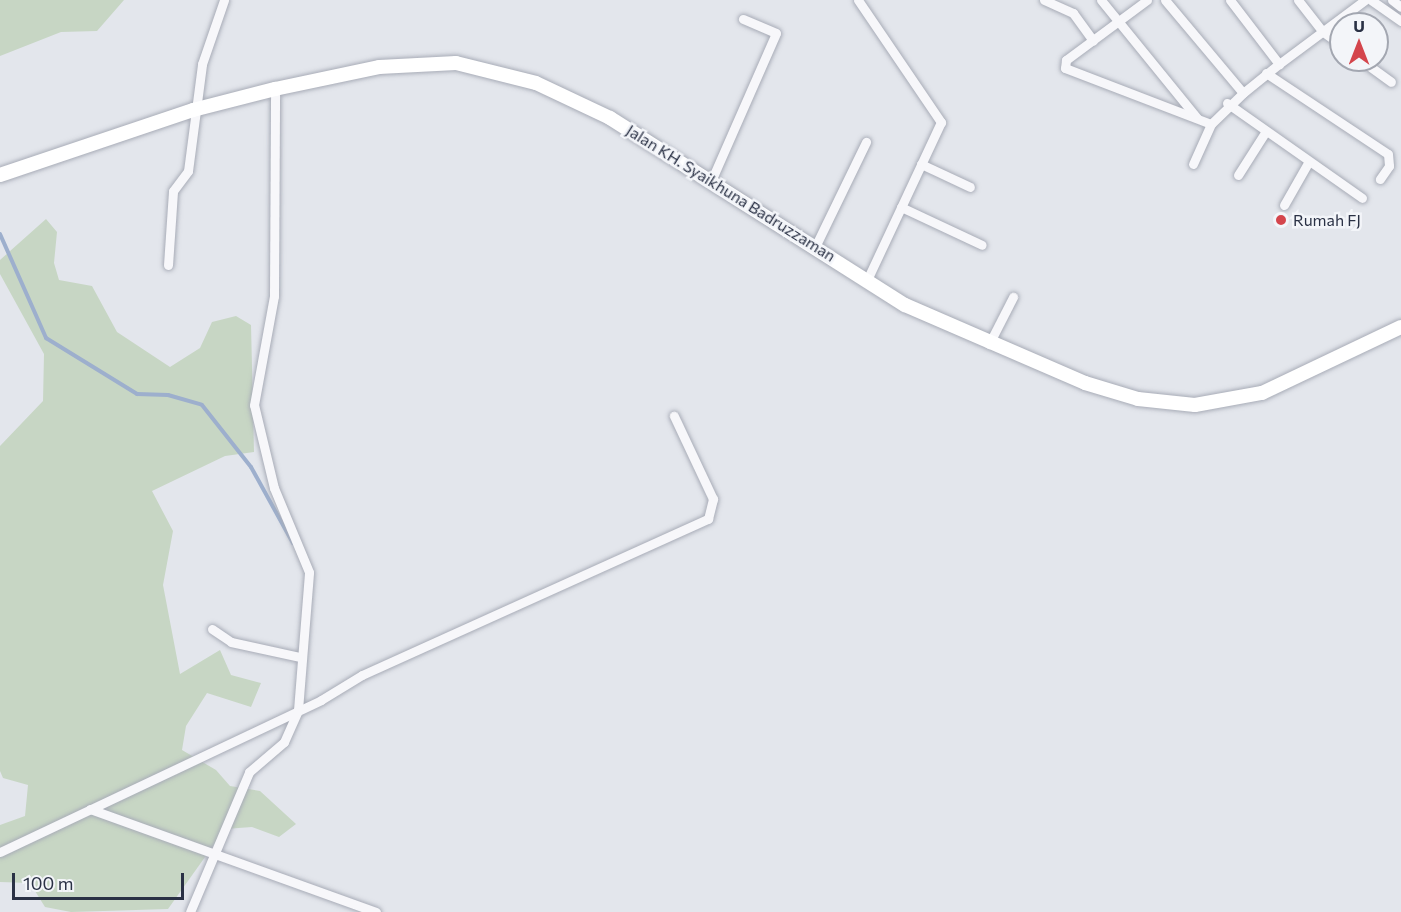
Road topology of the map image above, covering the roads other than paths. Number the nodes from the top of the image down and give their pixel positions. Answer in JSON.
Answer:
{"nodes":[{"id":1,"x":224,"y":0,"type":"edge"},
{"id":2,"x":858,"y":0,"type":"edge"},
{"id":3,"x":1044,"y":0,"type":"edge"},
{"id":4,"x":1101,"y":0,"type":"edge"},
{"id":5,"x":1147,"y":0,"type":"edge"},
{"id":6,"x":1166,"y":0,"type":"edge"},
{"id":7,"x":1230,"y":0,"type":"edge"},
{"id":8,"x":1298,"y":0,"type":"edge"},
{"id":9,"x":1365,"y":0,"type":"edge"},
{"id":10,"x":1371,"y":0,"type":"edge"},
{"id":11,"x":1392,"y":0,"type":"edge"},
{"id":12,"x":1401,"y":7,"type":"edge"},
{"id":13,"x":743,"y":19,"type":"dead end"},
{"id":14,"x":1401,"y":21,"type":"edge"},
{"id":15,"x":1118,"y":22,"type":"junction"},
{"id":16,"x":1322,"y":31,"type":"junction"},
{"id":17,"x":1329,"y":36,"type":"edge"},
{"id":18,"x":1093,"y":41,"type":"junction"},
{"id":19,"x":1279,"y":64,"type":"junction"},
{"id":20,"x":1377,"y":72,"type":"edge"},
{"id":21,"x":1266,"y":73,"type":"junction"},
{"id":22,"x":1391,"y":82,"type":"dead end"},
{"id":23,"x":275,"y":89,"type":"junction"},
{"id":24,"x":1243,"y":93,"type":"junction"},
{"id":25,"x":1227,"y":103,"type":"junction"},
{"id":26,"x":194,"y":110,"type":"junction"},
{"id":27,"x":1199,"y":119,"type":"junction"},
{"id":28,"x":1211,"y":124,"type":"junction"},
{"id":29,"x":1266,"y":131,"type":"junction"},
{"id":30,"x":866,"y":142,"type":"dead end"},
{"id":31,"x":1308,"y":163,"type":"junction"},
{"id":32,"x":921,"y":164,"type":"junction"},
{"id":33,"x":1193,"y":164,"type":"dead end"},
{"id":34,"x":2,"y":174,"type":"edge"},
{"id":35,"x":1238,"y":175,"type":"dead end"},
{"id":36,"x":712,"y":179,"type":"junction"},
{"id":37,"x":1380,"y":179,"type":"dead end"},
{"id":38,"x":970,"y":187,"type":"dead end"},
{"id":39,"x":1362,"y":198,"type":"dead end"},
{"id":40,"x":1284,"y":205,"type":"dead end"},
{"id":41,"x":901,"y":207,"type":"junction"},
{"id":42,"x":982,"y":245,"type":"dead end"},
{"id":43,"x":815,"y":247,"type":"junction"},
{"id":44,"x":168,"y":265,"type":"dead end"},
{"id":45,"x":867,"y":280,"type":"junction"},
{"id":46,"x":1012,"y":297,"type":"dead end"},
{"id":47,"x":1401,"y":327,"type":"edge"},
{"id":48,"x":988,"y":344,"type":"junction"},
{"id":49,"x":674,"y":416,"type":"dead end"},
{"id":50,"x":212,"y":629,"type":"dead end"},
{"id":51,"x":300,"y":657,"type":"junction"},
{"id":52,"x":298,"y":710,"type":"junction"},
{"id":53,"x":90,"y":809,"type":"junction"},
{"id":54,"x":0,"y":852,"type":"edge"},
{"id":55,"x":215,"y":852,"type":"junction"},
{"id":56,"x":190,"y":912,"type":"edge"},
{"id":57,"x":376,"y":912,"type":"edge"}],
"edges":[{"from":1,"to":26,"type":"street"},
{"from":2,"to":32,"type":"street"},
{"from":3,"to":18,"type":"street"},
{"from":4,"to":15,"type":"street"},
{"from":5,"to":15,"type":"street"},
{"from":6,"to":24,"type":"street"},
{"from":7,"to":19,"type":"street"},
{"from":8,"to":16,"type":"street"},
{"from":9,"to":16,"type":"street"},
{"from":10,"to":14,"type":"street"},
{"from":11,"to":12,"type":"street"},
{"from":13,"to":36,"type":"street"},
{"from":15,"to":18,"type":"street"},
{"from":15,"to":27,"type":"street"},
{"from":16,"to":17,"type":"street"},
{"from":16,"to":19,"type":"street"},
{"from":18,"to":27,"type":"street"},
{"from":19,"to":21,"type":"street"},
{"from":20,"to":22,"type":"street"},
{"from":21,"to":24,"type":"street"},
{"from":21,"to":37,"type":"street"},
{"from":23,"to":26,"type":"main road","name":"Jalan KH. Syaikhuna Badruzzaman"},
{"from":23,"to":36,"type":"main road","name":"Jalan KH. Syaikhuna Badruzzaman"},
{"from":23,"to":51,"type":"street"},
{"from":24,"to":25,"type":"street"},
{"from":25,"to":28,"type":"street"},
{"from":25,"to":29,"type":"street"},
{"from":26,"to":34,"type":"main road","name":"Jalan KH. Syaikhuna Badruzzaman"},
{"from":26,"to":44,"type":"street"},
{"from":27,"to":28,"type":"street"},
{"from":28,"to":33,"type":"street"},
{"from":29,"to":31,"type":"street"},
{"from":29,"to":35,"type":"street"},
{"from":30,"to":43,"type":"street"},
{"from":31,"to":39,"type":"street"},
{"from":31,"to":40,"type":"street"},
{"from":32,"to":38,"type":"street"},
{"from":32,"to":41,"type":"street"},
{"from":36,"to":43,"type":"main road","name":"Jalan KH. Syaikhuna Badruzzaman"},
{"from":41,"to":42,"type":"street"},
{"from":41,"to":45,"type":"street"},
{"from":43,"to":45,"type":"main road","name":"Jalan KH. Syaikhuna Badruzzaman"},
{"from":45,"to":48,"type":"main road","name":"Jalan KH. Syaikhuna Badruzzaman"},
{"from":46,"to":48,"type":"street"},
{"from":47,"to":48,"type":"main road","name":"Jalan KH. Syaikhuna Badruzzaman"},
{"from":49,"to":52,"type":"street"},
{"from":50,"to":51,"type":"street"},
{"from":51,"to":52,"type":"street"},
{"from":52,"to":53,"type":"street"},
{"from":52,"to":55,"type":"street"},
{"from":53,"to":54,"type":"street"},
{"from":53,"to":55,"type":"street"},
{"from":55,"to":56,"type":"street"},
{"from":55,"to":57,"type":"street"}]}
